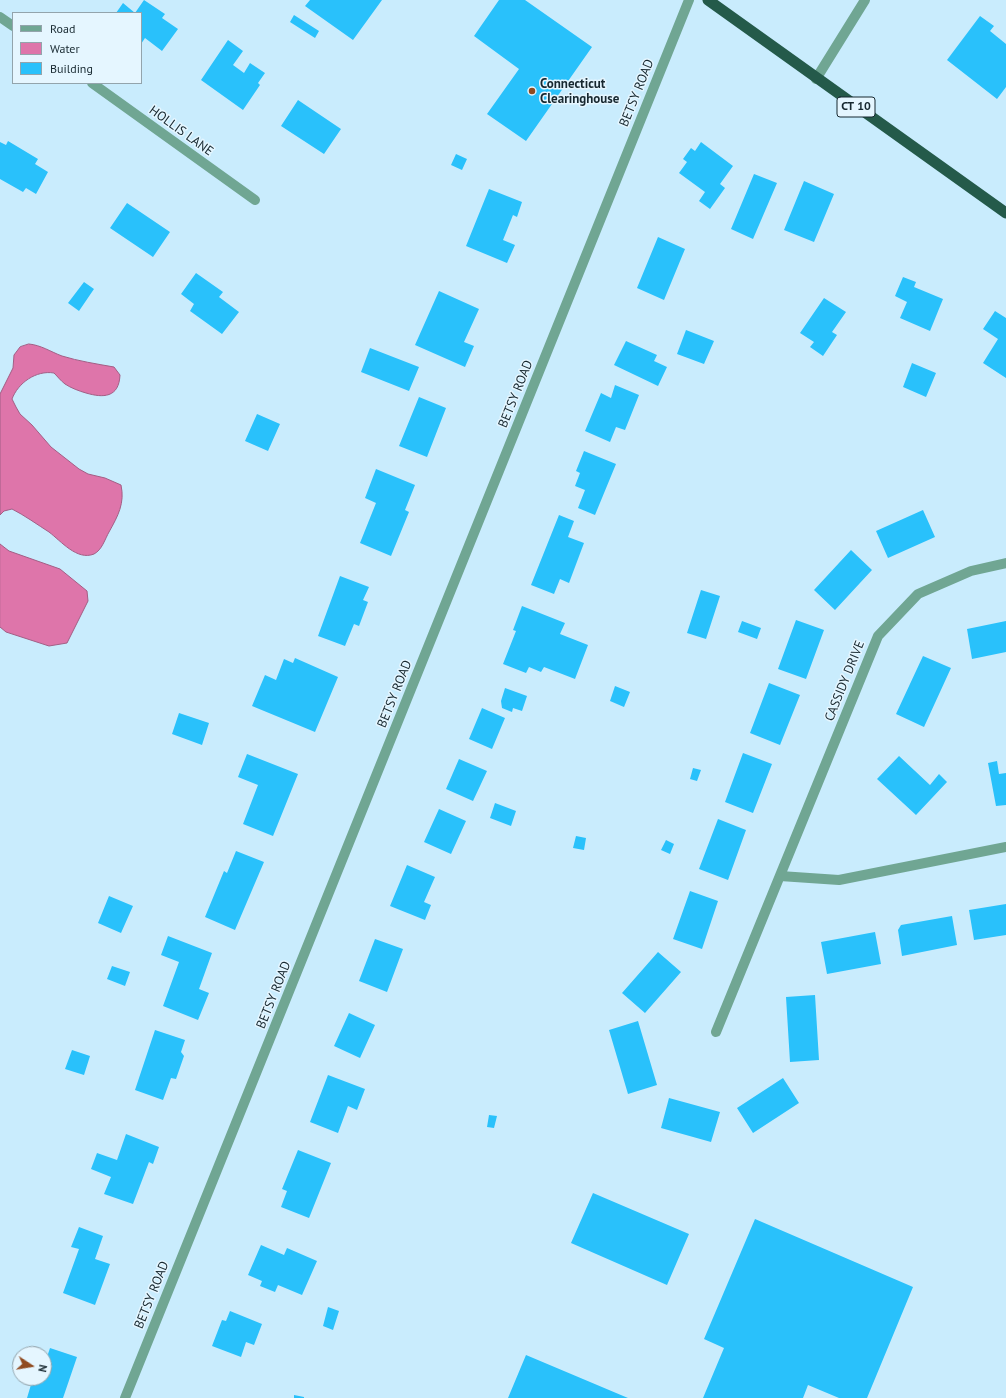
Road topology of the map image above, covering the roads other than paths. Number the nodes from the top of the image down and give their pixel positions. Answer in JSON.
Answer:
{"nodes":[{"id":1,"x":689,"y":0,"type":"edge"},
{"id":2,"x":708,"y":0,"type":"edge"},
{"id":3,"x":865,"y":0,"type":"edge"},
{"id":4,"x":0,"y":17,"type":"edge"},
{"id":5,"x":12,"y":25,"type":"edge"},
{"id":6,"x":816,"y":79,"type":"junction"},
{"id":7,"x":93,"y":84,"type":"edge"},
{"id":8,"x":255,"y":200,"type":"dead end"},
{"id":9,"x":1006,"y":213,"type":"edge"},
{"id":10,"x":1006,"y":563,"type":"edge"},
{"id":11,"x":1006,"y":847,"type":"edge"},
{"id":12,"x":780,"y":876,"type":"junction"},
{"id":13,"x":716,"y":1032,"type":"dead end"},
{"id":14,"x":125,"y":1398,"type":"edge"}],
"edges":[{"from":1,"to":14,"type":"street","name":"BETSY ROAD"},
{"from":2,"to":6,"type":"highway","number":"CT 10"},
{"from":3,"to":6,"type":"street"},
{"from":4,"to":5,"type":"street"},
{"from":6,"to":9,"type":"highway","number":"CT 10"},
{"from":7,"to":8,"type":"street","name":"HOLLIS LANE"},
{"from":10,"to":12,"type":"street","name":"CASSIDY DRIVE"},
{"from":11,"to":12,"type":"street"},
{"from":12,"to":13,"type":"street","name":"CASSIDY DRIVE"}]}
